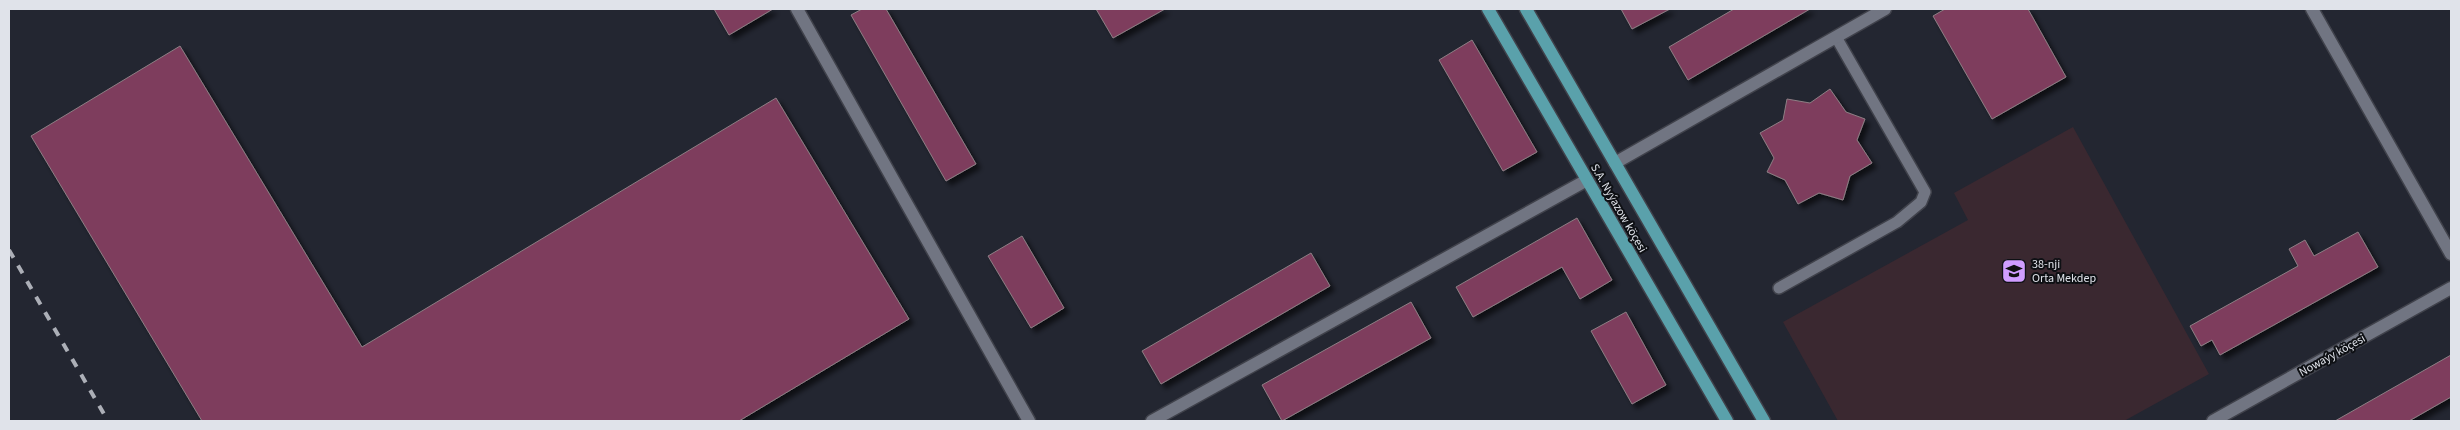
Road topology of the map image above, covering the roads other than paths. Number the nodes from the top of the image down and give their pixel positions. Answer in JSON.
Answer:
{"nodes":[{"id":1,"x":798,"y":9,"type":"edge"},
{"id":2,"x":1488,"y":9,"type":"edge"},
{"id":3,"x":1526,"y":9,"type":"edge"},
{"id":4,"x":1885,"y":9,"type":"edge"},
{"id":5,"x":2312,"y":9,"type":"edge"},
{"id":6,"x":1872,"y":12,"type":"edge"},
{"id":7,"x":1836,"y":37,"type":"junction"},
{"id":8,"x":1615,"y":163,"type":"junction"},
{"id":9,"x":1587,"y":180,"type":"junction"},
{"id":10,"x":2451,"y":254,"type":"edge"},
{"id":11,"x":1779,"y":288,"type":"dead end"},
{"id":12,"x":2451,"y":288,"type":"edge"},
{"id":13,"x":1029,"y":421,"type":"edge"},
{"id":14,"x":1152,"y":421,"type":"edge"},
{"id":15,"x":1727,"y":421,"type":"edge"},
{"id":16,"x":1764,"y":421,"type":"edge"},
{"id":17,"x":2213,"y":421,"type":"edge"}],
"edges":[{"from":1,"to":13,"type":"street"},
{"from":2,"to":9,"type":"main road","name":"S.A. Nyýazow köçesi"},
{"from":3,"to":8,"type":"main road","name":"S.A. Nyýazow köçesi"},
{"from":4,"to":6,"type":"street"},
{"from":5,"to":10,"type":"street"},
{"from":6,"to":7,"type":"street"},
{"from":7,"to":8,"type":"street"},
{"from":7,"to":11,"type":"lane"},
{"from":8,"to":16,"type":"main road","name":"S.A. Nyýazow köçesi"},
{"from":9,"to":14,"type":"street"},
{"from":9,"to":15,"type":"main road","name":"S.A. Nyýazow köçesi"},
{"from":12,"to":17,"type":"street","name":"Nowaýy köçesi"}]}
